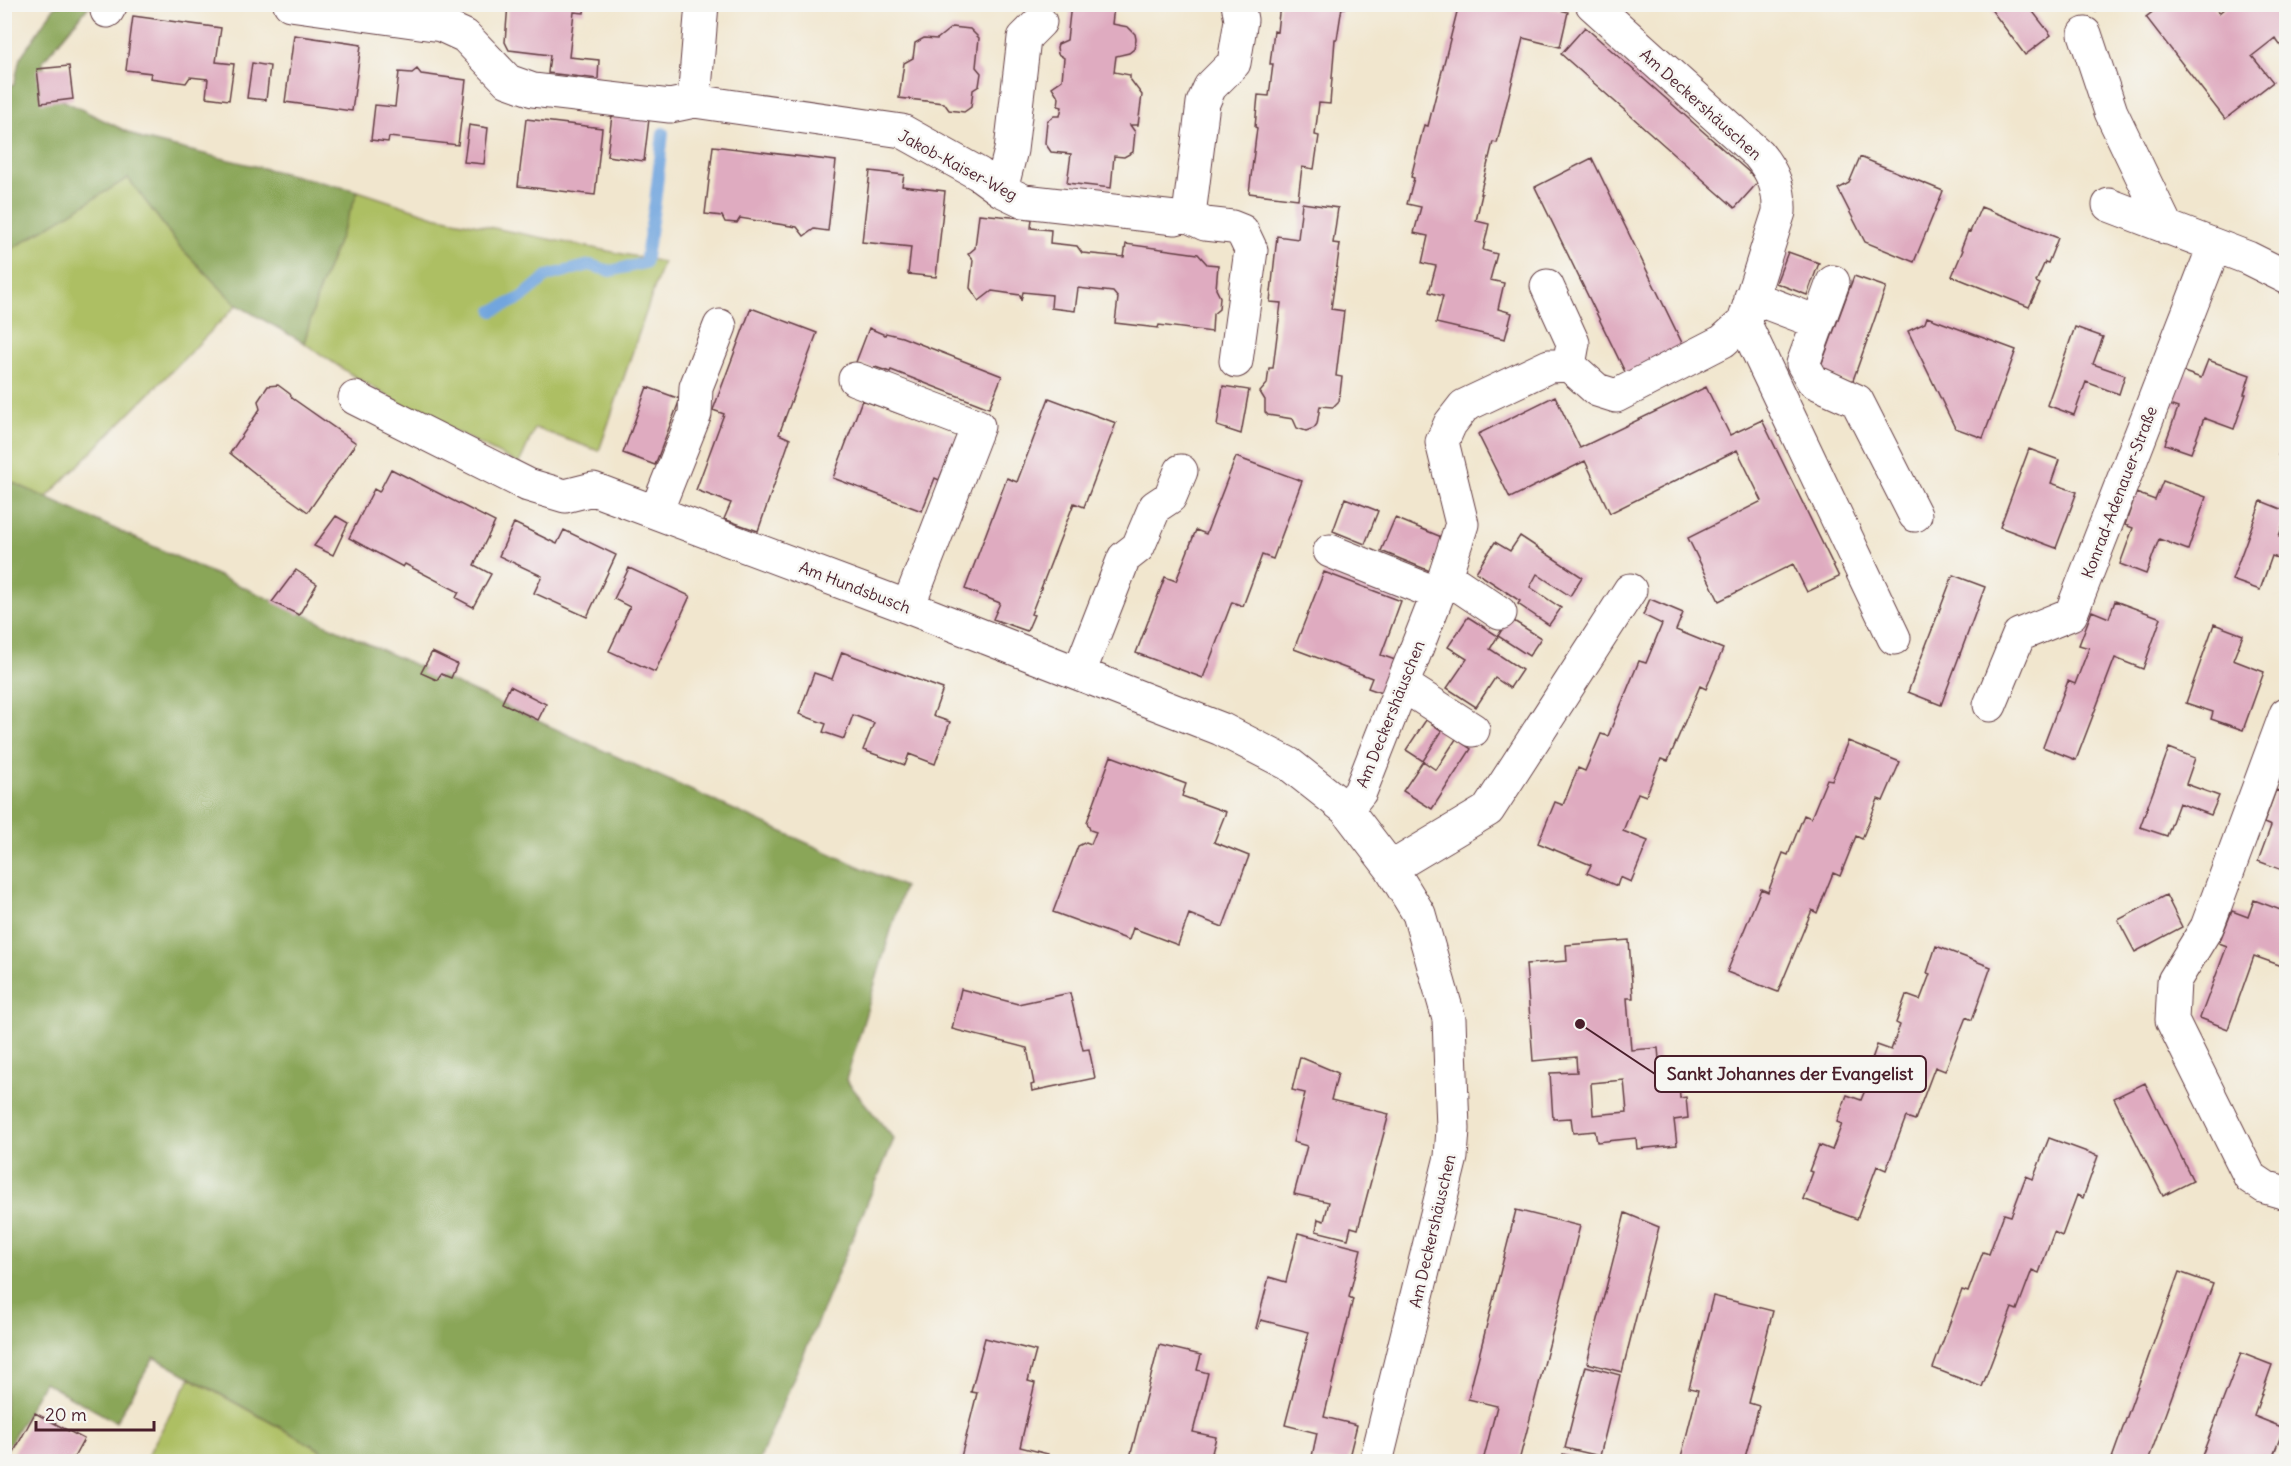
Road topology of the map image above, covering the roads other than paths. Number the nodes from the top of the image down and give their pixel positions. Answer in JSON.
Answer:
{"nodes":[{"id":1,"x":290,"y":4,"type":"edge"},
{"id":2,"x":702,"y":4,"type":"edge"},
{"id":3,"x":1238,"y":4,"type":"edge"},
{"id":4,"x":1592,"y":4,"type":"edge"},
{"id":5,"x":1040,"y":22,"type":"dead end"},
{"id":6,"x":2085,"y":34,"type":"dead end"},
{"id":7,"x":694,"y":101,"type":"junction"},
{"id":8,"x":1001,"y":190,"type":"junction"},
{"id":9,"x":2109,"y":205,"type":"dead end"},
{"id":10,"x":1185,"y":214,"type":"junction"},
{"id":11,"x":2167,"y":228,"type":"junction"},
{"id":12,"x":2214,"y":247,"type":"junction"},
{"id":13,"x":2286,"y":277,"type":"edge"},
{"id":14,"x":1833,"y":282,"type":"dead end"},
{"id":15,"x":1547,"y":286,"type":"dead end"},
{"id":16,"x":1748,"y":310,"type":"junction"},
{"id":17,"x":1817,"y":322,"type":"junction"},
{"id":18,"x":720,"y":326,"type":"dead end"},
{"id":19,"x":1236,"y":362,"type":"dead end"},
{"id":20,"x":1569,"y":364,"type":"junction"},
{"id":21,"x":855,"y":379,"type":"dead end"},
{"id":22,"x":355,"y":398,"type":"dead end"},
{"id":23,"x":1181,"y":471,"type":"dead end"},
{"id":24,"x":656,"y":512,"type":"junction"},
{"id":25,"x":1915,"y":515,"type":"dead end"},
{"id":26,"x":1330,"y":551,"type":"dead end"},
{"id":27,"x":1442,"y":585,"type":"junction"},
{"id":28,"x":1630,"y":590,"type":"dead end"},
{"id":29,"x":908,"y":607,"type":"junction"},
{"id":30,"x":1500,"y":613,"type":"dead end"},
{"id":31,"x":1894,"y":638,"type":"dead end"},
{"id":32,"x":1079,"y":673,"type":"junction"},
{"id":33,"x":1403,"y":685,"type":"junction"},
{"id":34,"x":1990,"y":705,"type":"dead end"},
{"id":35,"x":2286,"y":714,"type":"edge"},
{"id":36,"x":1473,"y":730,"type":"dead end"},
{"id":37,"x":1346,"y":809,"type":"junction"},
{"id":38,"x":1391,"y":868,"type":"junction"},
{"id":39,"x":2286,"y":1193,"type":"edge"},
{"id":40,"x":1376,"y":1461,"type":"edge"}],
"edges":[{"from":1,"to":7,"type":"street","name":"Jakob-Kaiser-Weg"},
{"from":2,"to":7,"type":"street"},
{"from":3,"to":10,"type":"street"},
{"from":4,"to":16,"type":"street","name":"Am Deckershäuschen"},
{"from":5,"to":8,"type":"street"},
{"from":6,"to":11,"type":"street"},
{"from":7,"to":8,"type":"street","name":"Jakob-Kaiser-Weg"},
{"from":8,"to":10,"type":"street","name":"Jakob-Kaiser-Weg"},
{"from":9,"to":11,"type":"street"},
{"from":10,"to":19,"type":"street","name":"Jakob-Kaiser-Weg"},
{"from":11,"to":12,"type":"street"},
{"from":12,"to":13,"type":"street"},
{"from":12,"to":34,"type":"street","name":"Konrad-Adenauer-Straße"},
{"from":14,"to":17,"type":"street"},
{"from":15,"to":20,"type":"street"},
{"from":16,"to":17,"type":"street"},
{"from":16,"to":20,"type":"street"},
{"from":16,"to":31,"type":"street"},
{"from":17,"to":25,"type":"street"},
{"from":18,"to":24,"type":"street"},
{"from":20,"to":27,"type":"street","name":"Am Deckershäuschen"},
{"from":21,"to":29,"type":"street"},
{"from":22,"to":24,"type":"street","name":"Am Hundsbusch"},
{"from":23,"to":32,"type":"street"},
{"from":24,"to":29,"type":"street","name":"Am Hundsbusch"},
{"from":26,"to":27,"type":"street"},
{"from":27,"to":30,"type":"street"},
{"from":27,"to":33,"type":"street","name":"Am Deckershäuschen"},
{"from":28,"to":38,"type":"street"},
{"from":29,"to":32,"type":"street","name":"Am Hundsbusch"},
{"from":32,"to":37,"type":"street","name":"Am Hundsbusch"},
{"from":33,"to":36,"type":"street"},
{"from":33,"to":37,"type":"street","name":"Am Deckershäuschen"},
{"from":35,"to":39,"type":"street"},
{"from":37,"to":38,"type":"street","name":"Am Deckershäuschen"},
{"from":38,"to":40,"type":"street","name":"Am Deckershäuschen"}]}
